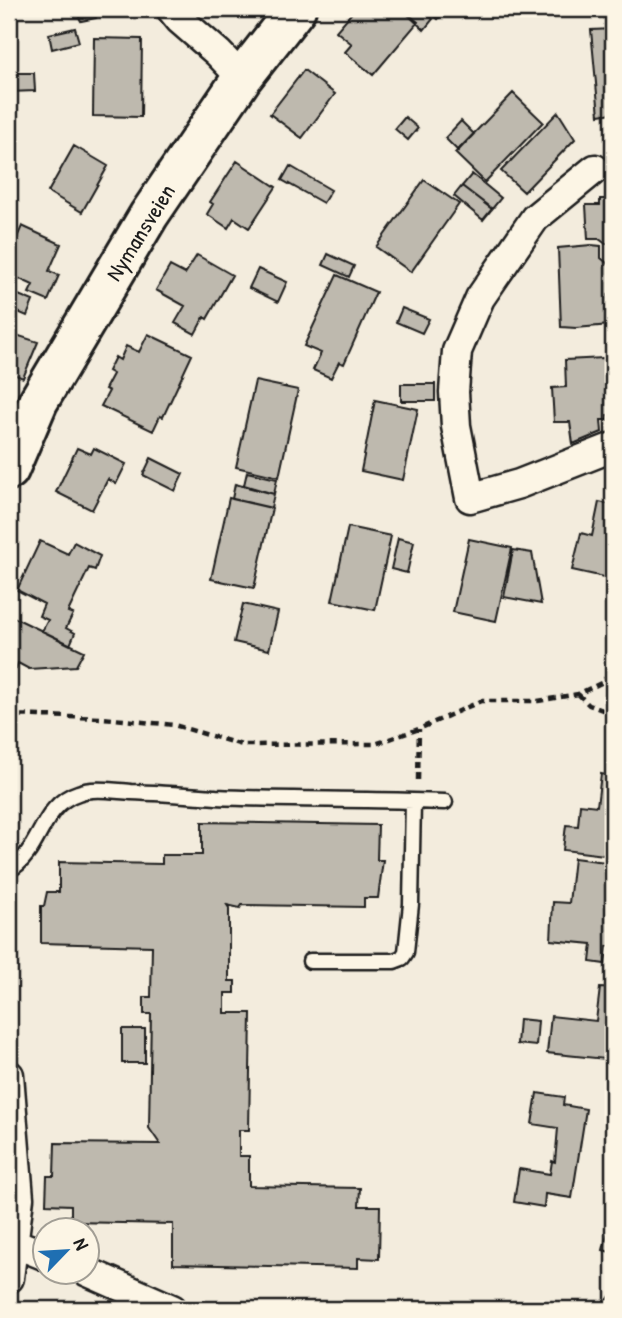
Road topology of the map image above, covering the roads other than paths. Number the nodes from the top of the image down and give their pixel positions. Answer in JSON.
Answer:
{"nodes":[{"id":1,"x":171,"y":9,"type":"edge"},
{"id":2,"x":296,"y":9,"type":"edge"},
{"id":3,"x":242,"y":78,"type":"junction"},
{"id":4,"x":595,"y":169,"type":"dead end"},
{"id":5,"x":13,"y":447,"type":"edge"},
{"id":6,"x":613,"y":447,"type":"edge"},
{"id":7,"x":415,"y":801,"type":"junction"},
{"id":8,"x":445,"y":802,"type":"dead end"},
{"id":9,"x":9,"y":870,"type":"edge"},
{"id":10,"x":310,"y":961,"type":"dead end"},
{"id":11,"x":9,"y":1075,"type":"edge"},
{"id":12,"x":14,"y":1243,"type":"junction"},
{"id":13,"x":32,"y":1250,"type":"edge"},
{"id":14,"x":9,"y":1278,"type":"edge"},
{"id":15,"x":102,"y":1278,"type":"edge"},
{"id":16,"x":172,"y":1309,"type":"edge"}],
"edges":[{"from":1,"to":3,"type":"street"},
{"from":2,"to":3,"type":"street","name":"Nymansveien"},
{"from":3,"to":5,"type":"street","name":"Nymansveien"},
{"from":4,"to":6,"type":"street"},
{"from":7,"to":8,"type":"lane"},
{"from":7,"to":9,"type":"lane"},
{"from":7,"to":10,"type":"lane"},
{"from":11,"to":12,"type":"street"},
{"from":12,"to":13,"type":"street"},
{"from":12,"to":14,"type":"street"},
{"from":15,"to":16,"type":"street"}]}
